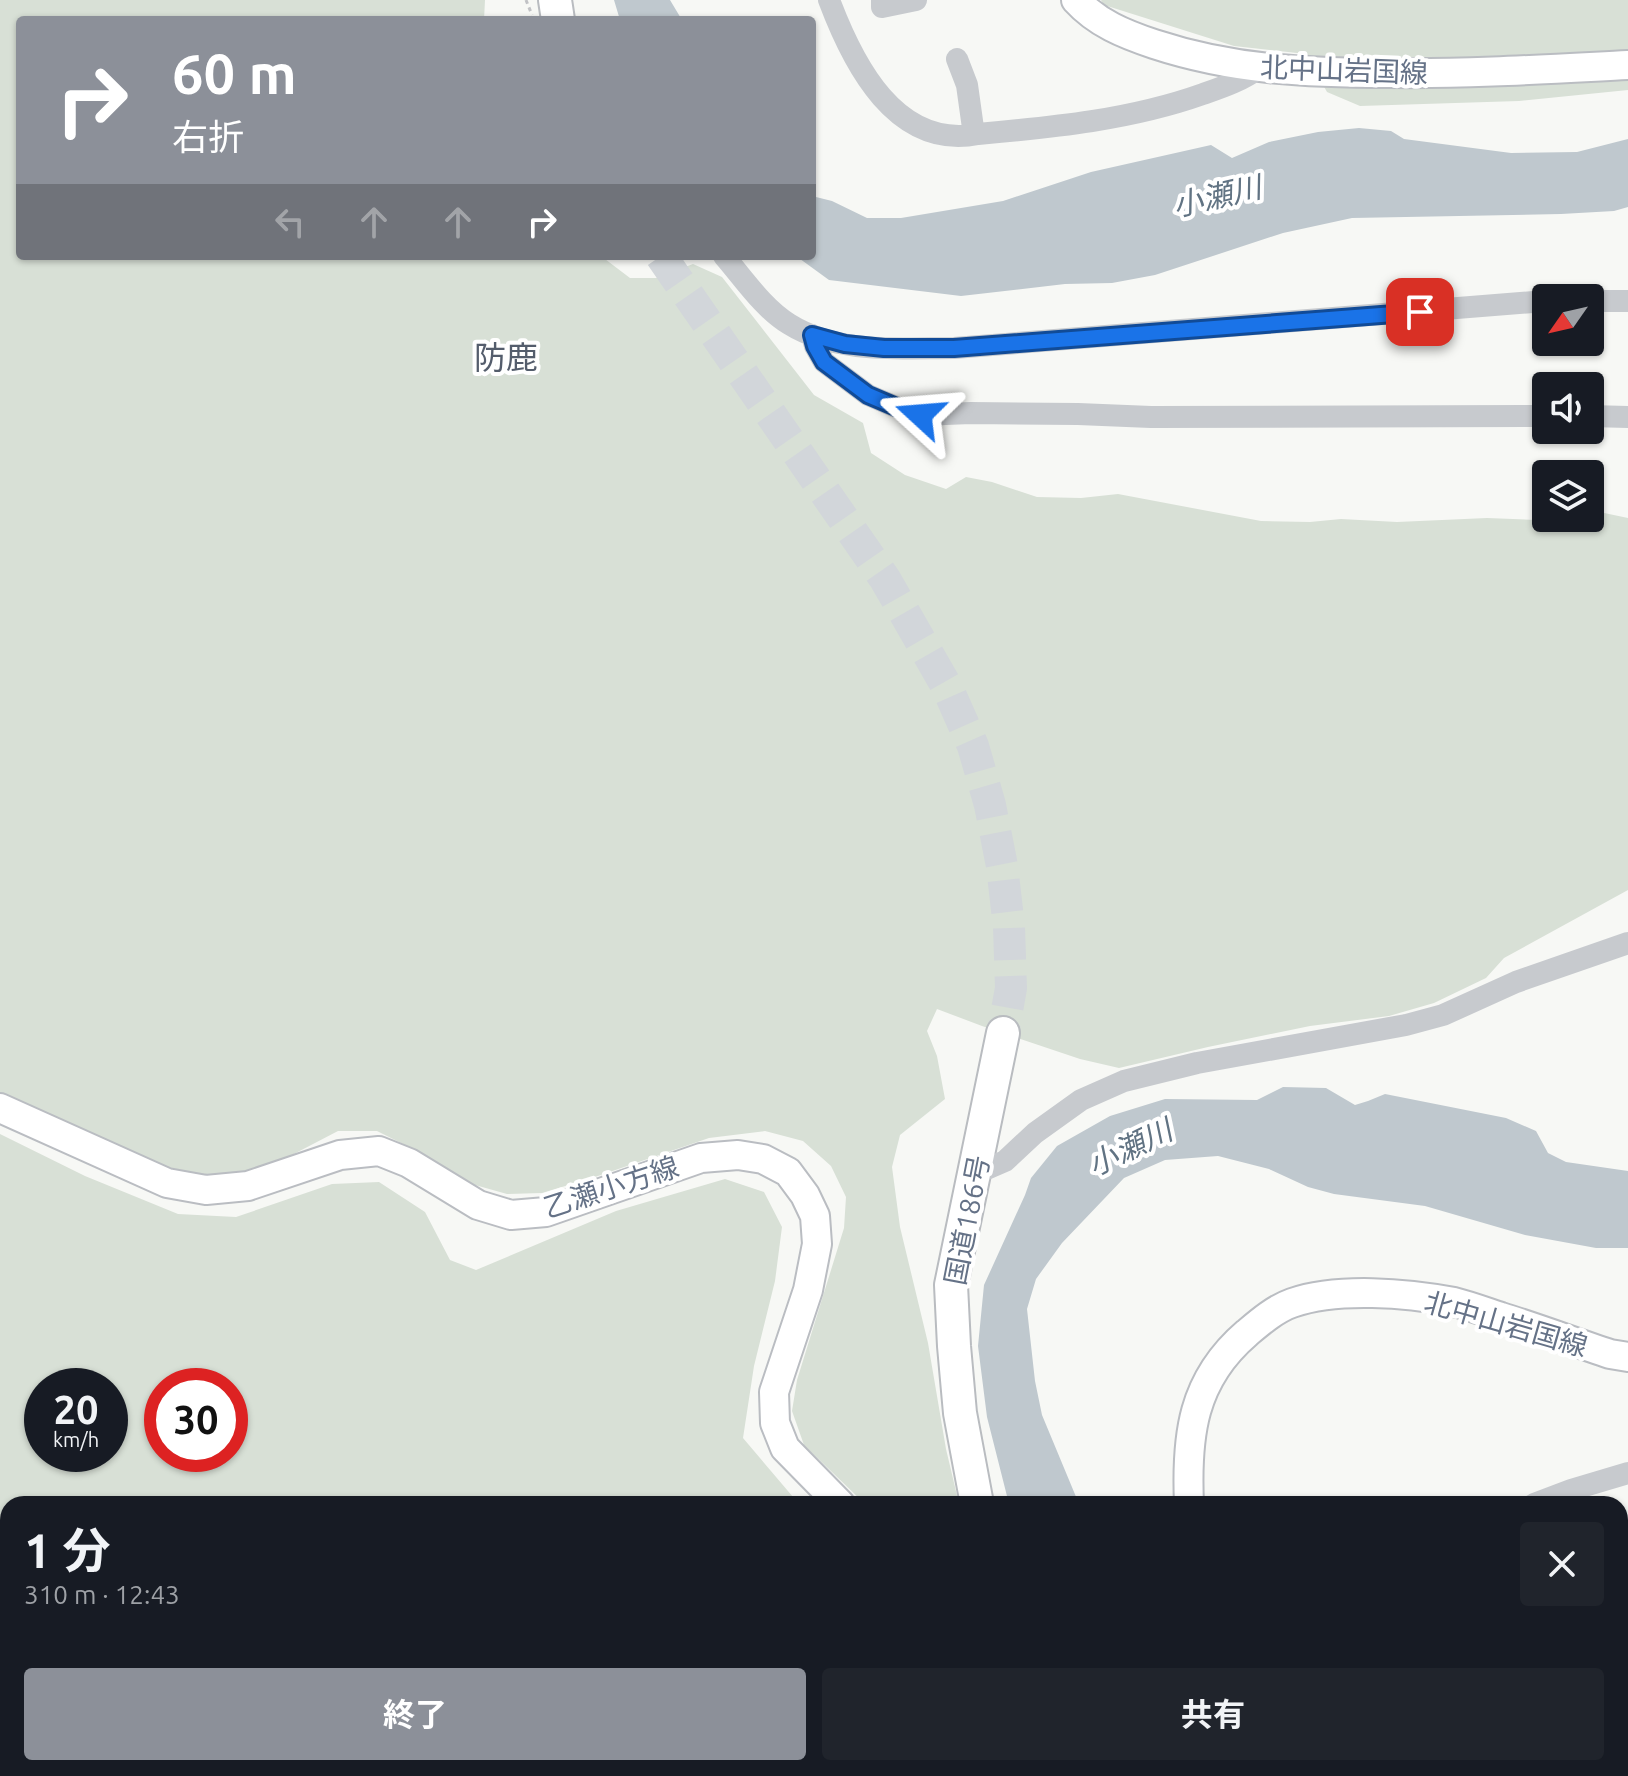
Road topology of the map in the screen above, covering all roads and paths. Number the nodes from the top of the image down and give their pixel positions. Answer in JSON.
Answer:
{"nodes":[{"id":1,"x":829,"y":0,"type":"edge"},
{"id":2,"x":882,"y":0,"type":"edge"},
{"id":3,"x":916,"y":0,"type":"edge"},
{"id":4,"x":1076,"y":0,"type":"edge"},
{"id":5,"x":957,"y":59,"type":"dead end"},
{"id":6,"x":1628,"y":65,"type":"edge"},
{"id":7,"x":1259,"y":68,"type":"junction"},
{"id":8,"x":978,"y":134,"type":"junction"},
{"id":9,"x":727,"y":260,"type":"edge"},
{"id":10,"x":1604,"y":301,"type":"edge"},
{"id":11,"x":1628,"y":301,"type":"edge"},
{"id":12,"x":1532,"y":302,"type":"edge"},
{"id":13,"x":812,"y":335,"type":"junction"},
{"id":14,"x":1532,"y":416,"type":"edge"},
{"id":15,"x":1604,"y":416,"type":"edge"},
{"id":16,"x":1628,"y":417,"type":"edge"},
{"id":17,"x":1628,"y":943,"type":"edge"},
{"id":18,"x":1003,"y":1033,"type":"tunnel mouth"},
{"id":19,"x":0,"y":1108,"type":"edge"},
{"id":20,"x":975,"y":1174,"type":"junction"},
{"id":21,"x":1628,"y":1357,"type":"edge"},
{"id":22,"x":1628,"y":1473,"type":"edge"},
{"id":23,"x":832,"y":1496,"type":"edge"},
{"id":24,"x":976,"y":1496,"type":"edge"},
{"id":25,"x":1189,"y":1496,"type":"edge"},
{"id":26,"x":1555,"y":1496,"type":"edge"}],
"edges":[{"from":1,"to":8,"type":"street"},
{"from":2,"to":3,"type":"street"},
{"from":4,"to":7,"type":"main road","name":"北中山岩国線"},
{"from":5,"to":8,"type":"street"},
{"from":6,"to":7,"type":"main road","name":"北中山岩国線"},
{"from":7,"to":8,"type":"street"},
{"from":9,"to":13,"type":"street"},
{"from":10,"to":11,"type":"street"},
{"from":12,"to":13,"type":"street"},
{"from":13,"to":14,"type":"street"},
{"from":15,"to":16,"type":"street"},
{"from":17,"to":20,"type":"street"},
{"from":18,"to":20,"type":"highway","name":"国道186号"},
{"from":19,"to":23,"type":"main road","name":"乙瀬小方線"},
{"from":20,"to":24,"type":"highway","name":"国道186号"},
{"from":21,"to":25,"type":"main road","name":"北中山岩国線"},
{"from":22,"to":26,"type":"street"}]}
